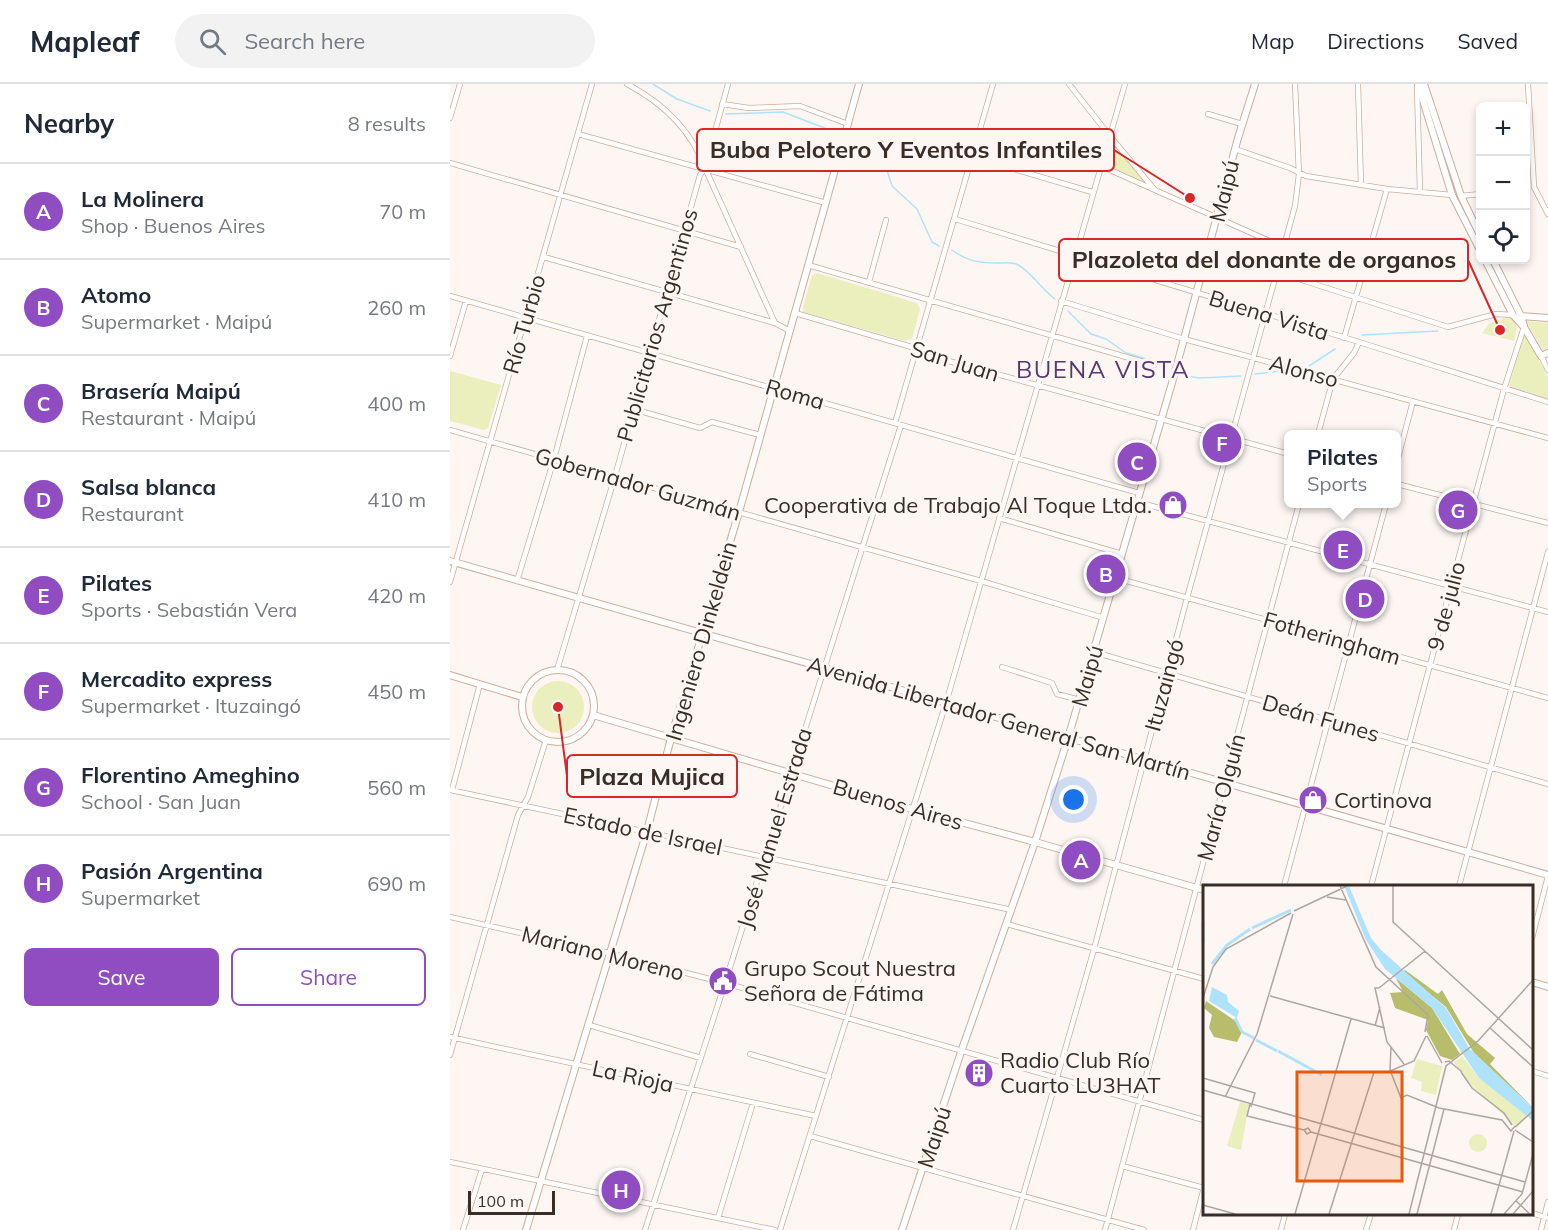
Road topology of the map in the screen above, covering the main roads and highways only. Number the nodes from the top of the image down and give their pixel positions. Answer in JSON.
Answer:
{"nodes":[{"id":1,"x":859,"y":84,"type":"edge"},
{"id":2,"x":1255,"y":84,"type":"edge"},
{"id":3,"x":1417,"y":84,"type":"edge"},
{"id":4,"x":1424,"y":84,"type":"edge"},
{"id":5,"x":1476,"y":227,"type":"edge"},
{"id":6,"x":1476,"y":242,"type":"edge"},
{"id":7,"x":1487,"y":264,"type":"edge"},
{"id":8,"x":1495,"y":264,"type":"edge"},
{"id":9,"x":1513,"y":315,"type":"junction"},
{"id":10,"x":1521,"y":316,"type":"junction"},
{"id":11,"x":1548,"y":318,"type":"edge"},
{"id":12,"x":1524,"y":327,"type":"junction"},
{"id":13,"x":1548,"y":353,"type":"edge"},
{"id":14,"x":453,"y":562,"type":"edge"},
{"id":15,"x":703,"y":634,"type":"junction"},
{"id":16,"x":450,"y":675,"type":"edge"},
{"id":17,"x":522,"y":697,"type":"junction"},
{"id":18,"x":593,"y":715,"type":"junction"},
{"id":19,"x":671,"y":738,"type":"junction"},
{"id":20,"x":1068,"y":738,"type":"junction"},
{"id":21,"x":1035,"y":842,"type":"junction"},
{"id":22,"x":1548,"y":875,"type":"edge"},
{"id":23,"x":1203,"y":890,"type":"edge"},
{"id":24,"x":1533,"y":982,"type":"edge"},
{"id":25,"x":1548,"y":987,"type":"edge"},
{"id":26,"x":526,"y":1230,"type":"edge"},
{"id":27,"x":902,"y":1230,"type":"edge"}],
"edges":[{"from":1,"to":15,"type":"main road","name":"Ingeniero Dinkeldein"},
{"from":2,"to":20,"type":"main road","name":"Maipú"},
{"from":3,"to":6,"type":"main road"},
{"from":4,"to":5,"type":"main road"},
{"from":7,"to":9,"type":"main road"},
{"from":8,"to":10,"type":"main road"},
{"from":9,"to":10,"type":"main road"},
{"from":9,"to":12,"type":"main road"},
{"from":10,"to":11,"type":"main road"},
{"from":10,"to":12,"type":"main road"},
{"from":12,"to":13,"type":"main road"},
{"from":14,"to":15,"type":"main road","name":"Avenida Libertador General San Martín"},
{"from":15,"to":19,"type":"main road","name":"Ingeniero Dinkeldein"},
{"from":15,"to":20,"type":"main road","name":"Avenida Libertador General San Martín"},
{"from":16,"to":17,"type":"main road"},
{"from":17,"to":18,"type":"main road"},
{"from":17,"to":18,"type":"main road"},
{"from":18,"to":19,"type":"main road","name":"Buenos Aires"},
{"from":19,"to":21,"type":"main road","name":"Buenos Aires"},
{"from":19,"to":26,"type":"main road","name":"Ingeniero Dinkeldein"},
{"from":20,"to":21,"type":"main road","name":"Maipú"},
{"from":20,"to":22,"type":"main road","name":"Avenida Libertador General San Martín"},
{"from":21,"to":23,"type":"main road","name":"Buenos Aires"},
{"from":21,"to":27,"type":"main road","name":"Maipú"},
{"from":24,"to":25,"type":"main road"}]}
